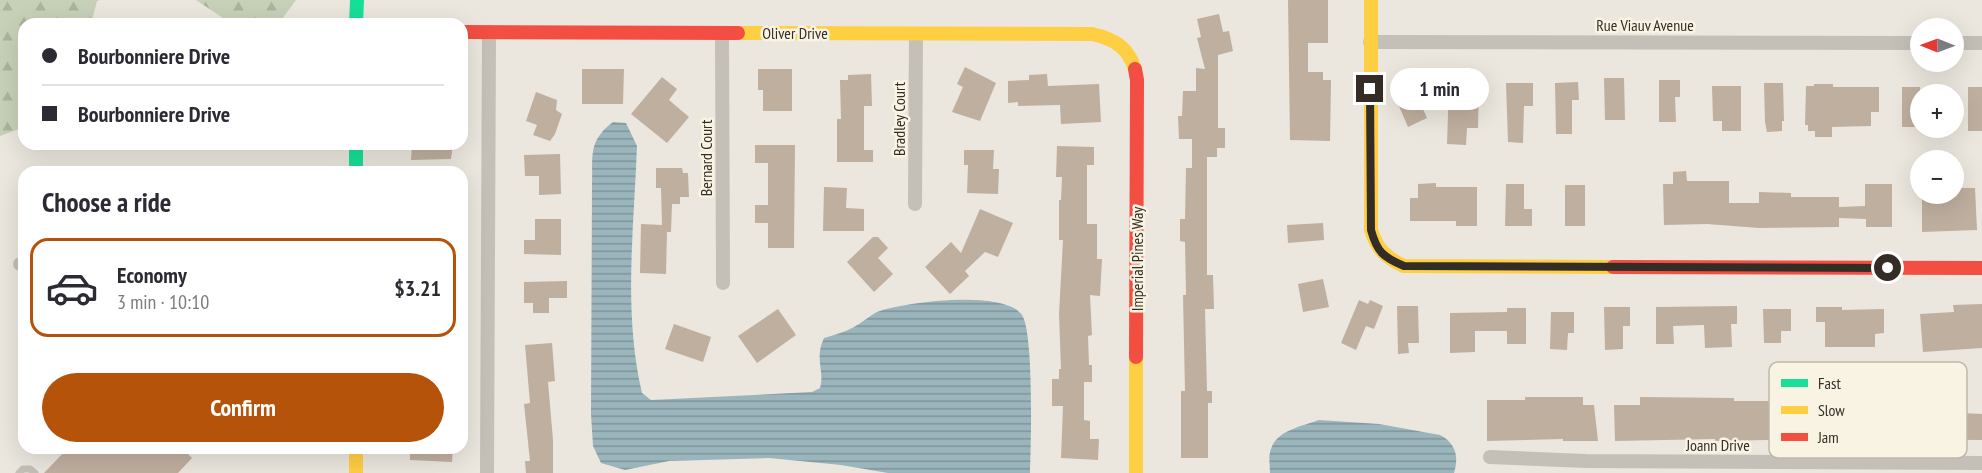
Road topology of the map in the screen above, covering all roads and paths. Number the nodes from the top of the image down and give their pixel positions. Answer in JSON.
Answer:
{"nodes":[{"id":1,"x":357,"y":0,"type":"edge"},
{"id":2,"x":1371,"y":0,"type":"edge"},
{"id":3,"x":356,"y":18,"type":"edge"},
{"id":4,"x":468,"y":32,"type":"edge"},
{"id":5,"x":489,"y":32,"type":"junction"},
{"id":6,"x":722,"y":33,"type":"junction"},
{"id":7,"x":915,"y":34,"type":"junction"},
{"id":8,"x":1370,"y":42,"type":"junction"},
{"id":9,"x":1910,"y":43,"type":"edge"},
{"id":10,"x":1964,"y":43,"type":"edge"},
{"id":11,"x":1982,"y":43,"type":"edge"},
{"id":12,"x":1126,"y":48,"type":"joint"},
{"id":13,"x":356,"y":150,"type":"edge"},
{"id":14,"x":356,"y":166,"type":"edge"},
{"id":15,"x":915,"y":204,"type":"dead end"},
{"id":16,"x":1982,"y":268,"type":"edge"},
{"id":17,"x":723,"y":283,"type":"dead end"},
{"id":18,"x":356,"y":454,"type":"edge"},
{"id":19,"x":1490,"y":457,"type":"dead end"},
{"id":20,"x":1982,"y":463,"type":"edge"},
{"id":21,"x":1538,"y":466,"type":"edge"},
{"id":22,"x":19,"y":473,"type":"edge"},
{"id":23,"x":35,"y":473,"type":"edge"},
{"id":24,"x":356,"y":473,"type":"edge"},
{"id":25,"x":487,"y":473,"type":"edge"},
{"id":26,"x":1136,"y":473,"type":"edge"}],
"edges":[{"from":1,"to":3,"type":"street"},
{"from":2,"to":8,"type":"street"},
{"from":4,"to":5,"type":"street","name":"Oliver Drive"},
{"from":5,"to":6,"type":"street","name":"Oliver Drive"},
{"from":5,"to":25,"type":"street"},
{"from":6,"to":7,"type":"street","name":"Oliver Drive"},
{"from":6,"to":17,"type":"street","name":"Bernard Court"},
{"from":7,"to":12,"type":"street","name":"Oliver Drive"},
{"from":7,"to":15,"type":"street","name":"Bradley Court"},
{"from":8,"to":9,"type":"street","name":"Rue Viauv Avenue"},
{"from":8,"to":16,"type":"street"},
{"from":10,"to":11,"type":"street"},
{"from":12,"to":26,"type":"street","name":"Imperial Pines Way"},
{"from":13,"to":14,"type":"street"},
{"from":18,"to":24,"type":"street"},
{"from":19,"to":21,"type":"street","name":"Joann Drive"},
{"from":20,"to":21,"type":"street","name":"Joann Drive"},
{"from":22,"to":23,"type":"lane"}]}
